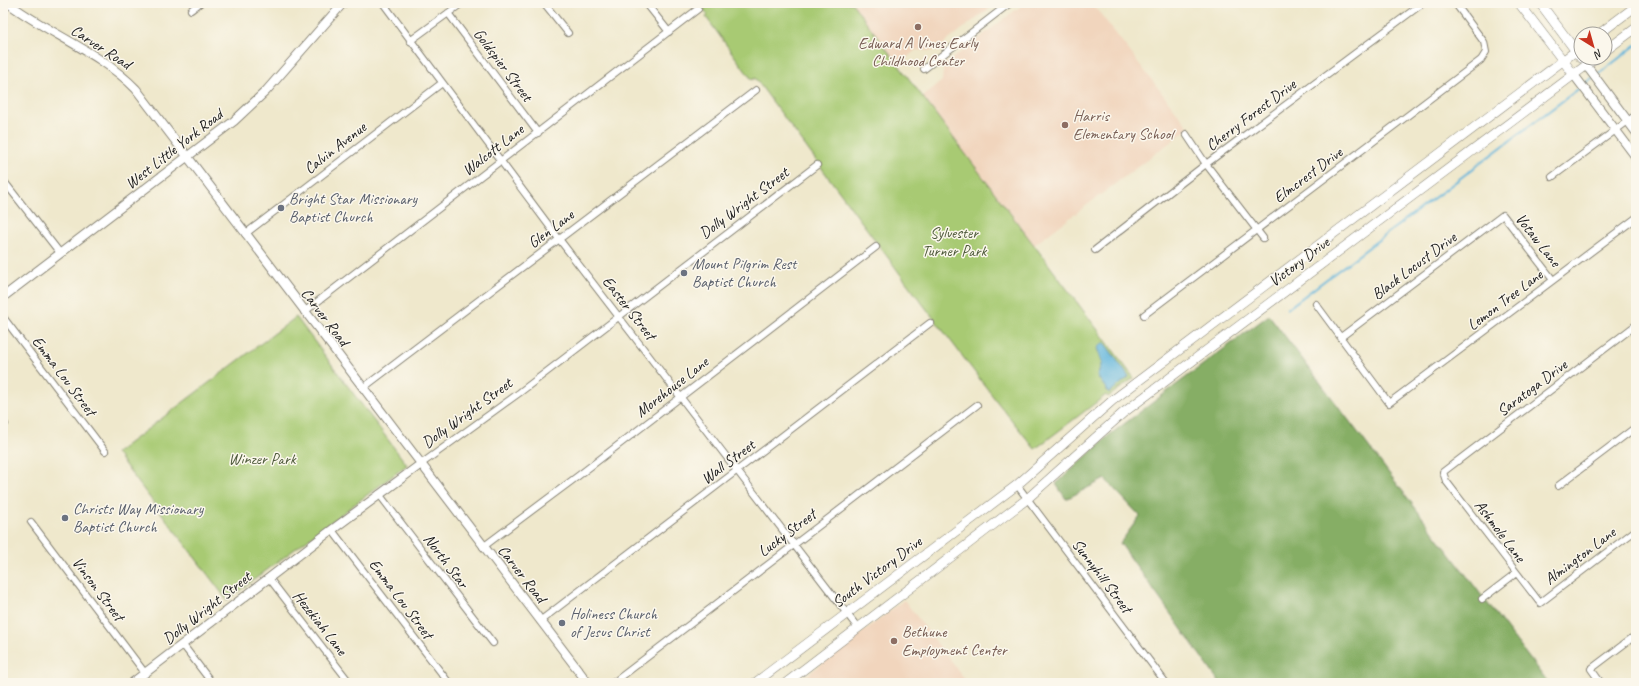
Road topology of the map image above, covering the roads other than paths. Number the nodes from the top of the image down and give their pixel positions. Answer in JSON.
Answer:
{"nodes":[{"id":1,"x":8,"y":3,"type":"edge"},
{"id":2,"x":200,"y":3,"type":"edge"},
{"id":3,"x":343,"y":3,"type":"edge"},
{"id":4,"x":383,"y":3,"type":"edge"},
{"id":5,"x":462,"y":3,"type":"edge"},
{"id":6,"x":544,"y":3,"type":"edge"},
{"id":7,"x":646,"y":3,"type":"edge"},
{"id":8,"x":1010,"y":3,"type":"edge"},
{"id":9,"x":1423,"y":3,"type":"edge"},
{"id":10,"x":1455,"y":3,"type":"edge"},
{"id":11,"x":1519,"y":3,"type":"edge"},
{"id":12,"x":1540,"y":3,"type":"edge"},
{"id":13,"x":1636,"y":6,"type":"edge"},
{"id":14,"x":191,"y":10,"type":"dead end"},
{"id":15,"x":698,"y":10,"type":"dead end"},
{"id":16,"x":448,"y":13,"type":"junction"},
{"id":17,"x":1610,"y":26,"type":"edge"},
{"id":18,"x":1636,"y":28,"type":"edge"},
{"id":19,"x":669,"y":32,"type":"junction"},
{"id":20,"x":568,"y":34,"type":"dead end"},
{"id":21,"x":410,"y":41,"type":"junction"},
{"id":22,"x":1613,"y":45,"type":"edge"},
{"id":23,"x":1573,"y":46,"type":"edge"},
{"id":24,"x":1573,"y":60,"type":"edge"},
{"id":25,"x":1563,"y":61,"type":"junction"},
{"id":26,"x":1580,"y":66,"type":"edge"},
{"id":27,"x":1588,"y":66,"type":"edge"},
{"id":28,"x":924,"y":69,"type":"dead end"},
{"id":29,"x":1576,"y":78,"type":"junction"},
{"id":30,"x":442,"y":83,"type":"junction"},
{"id":31,"x":756,"y":90,"type":"dead end"},
{"id":32,"x":1636,"y":115,"type":"edge"},
{"id":33,"x":1628,"y":121,"type":"junction"},
{"id":34,"x":1616,"y":130,"type":"junction"},
{"id":35,"x":1636,"y":132,"type":"edge"},
{"id":36,"x":538,"y":133,"type":"junction"},
{"id":37,"x":1186,"y":134,"type":"dead end"},
{"id":38,"x":188,"y":157,"type":"junction"},
{"id":39,"x":1636,"y":157,"type":"edge"},
{"id":40,"x":501,"y":160,"type":"junction"},
{"id":41,"x":1206,"y":164,"type":"junction"},
{"id":42,"x":1426,"y":164,"type":"junction"},
{"id":43,"x":817,"y":165,"type":"dead end"},
{"id":44,"x":1436,"y":177,"type":"junction"},
{"id":45,"x":1552,"y":177,"type":"dead end"},
{"id":46,"x":3,"y":180,"type":"edge"},
{"id":47,"x":1503,"y":215,"type":"joint"},
{"id":48,"x":1636,"y":218,"type":"edge"},
{"id":49,"x":1256,"y":229,"type":"junction"},
{"id":50,"x":245,"y":234,"type":"junction"},
{"id":51,"x":1263,"y":238,"type":"dead end"},
{"id":52,"x":559,"y":239,"type":"junction"},
{"id":53,"x":876,"y":248,"type":"dead end"},
{"id":54,"x":1095,"y":250,"type":"dead end"},
{"id":55,"x":60,"y":253,"type":"junction"},
{"id":56,"x":1286,"y":269,"type":"junction"},
{"id":57,"x":1553,"y":280,"type":"junction"},
{"id":58,"x":1296,"y":282,"type":"junction"},
{"id":59,"x":3,"y":297,"type":"edge"},
{"id":60,"x":1316,"y":304,"type":"dead end"},
{"id":61,"x":304,"y":312,"type":"junction"},
{"id":62,"x":619,"y":316,"type":"junction"},
{"id":63,"x":1144,"y":316,"type":"dead end"},
{"id":64,"x":3,"y":317,"type":"edge"},
{"id":65,"x":930,"y":323,"type":"dead end"},
{"id":66,"x":1636,"y":325,"type":"edge"},
{"id":67,"x":1341,"y":337,"type":"junction"},
{"id":68,"x":1147,"y":374,"type":"junction"},
{"id":69,"x":1157,"y":387,"type":"junction"},
{"id":70,"x":362,"y":388,"type":"junction"},
{"id":71,"x":680,"y":396,"type":"junction"},
{"id":72,"x":977,"y":405,"type":"dead end"},
{"id":73,"x":1636,"y":426,"type":"edge"},
{"id":74,"x":105,"y":451,"type":"dead end"},
{"id":75,"x":421,"y":464,"type":"junction"},
{"id":76,"x":738,"y":470,"type":"junction"},
{"id":77,"x":1443,"y":472,"type":"joint"},
{"id":78,"x":1016,"y":485,"type":"junction"},
{"id":79,"x":1558,"y":486,"type":"dead end"},
{"id":80,"x":379,"y":494,"type":"junction"},
{"id":81,"x":1027,"y":499,"type":"junction"},
{"id":82,"x":31,"y":522,"type":"dead end"},
{"id":83,"x":332,"y":530,"type":"junction"},
{"id":84,"x":1636,"y":530,"type":"edge"},
{"id":85,"x":794,"y":544,"type":"junction"},
{"id":86,"x":483,"y":547,"type":"junction"},
{"id":87,"x":1516,"y":573,"type":"junction"},
{"id":88,"x":269,"y":578,"type":"junction"},
{"id":89,"x":1482,"y":599,"type":"dead end"},
{"id":90,"x":1540,"y":603,"type":"joint"},
{"id":91,"x":846,"y":613,"type":"junction"},
{"id":92,"x":540,"y":621,"type":"junction"},
{"id":93,"x":858,"y":628,"type":"junction"},
{"id":94,"x":1636,"y":635,"type":"edge"},
{"id":95,"x":493,"y":643,"type":"dead end"},
{"id":96,"x":183,"y":645,"type":"junction"},
{"id":97,"x":145,"y":673,"type":"junction"},
{"id":98,"x":132,"y":683,"type":"edge"},
{"id":99,"x":212,"y":683,"type":"edge"},
{"id":100,"x":350,"y":683,"type":"edge"},
{"id":101,"x":449,"y":683,"type":"edge"},
{"id":102,"x":588,"y":683,"type":"edge"},
{"id":103,"x":613,"y":683,"type":"edge"},
{"id":104,"x":755,"y":683,"type":"edge"},
{"id":105,"x":786,"y":683,"type":"edge"},
{"id":106,"x":1166,"y":683,"type":"edge"},
{"id":107,"x":1601,"y":683,"type":"edge"}],
"edges":[{"from":1,"to":38,"type":"street","name":"Carver Road"},
{"from":2,"to":14,"type":"street"},
{"from":3,"to":38,"type":"street","name":"West Little York Road"},
{"from":4,"to":21,"type":"street","name":"Easter Street"},
{"from":5,"to":16,"type":"street"},
{"from":6,"to":20,"type":"street"},
{"from":7,"to":19,"type":"street"},
{"from":8,"to":28,"type":"street"},
{"from":9,"to":41,"type":"street","name":"Cherry Forest Drive"},
{"from":10,"to":49,"type":"street","name":"Elmcrest Drive"},
{"from":11,"to":25,"type":"main road"},
{"from":12,"to":23,"type":"main road"},
{"from":13,"to":17,"type":"main road"},
{"from":15,"to":19,"type":"street","name":"Walcott Lane"},
{"from":16,"to":21,"type":"street"},
{"from":16,"to":36,"type":"street","name":"Goldspier Street"},
{"from":18,"to":22,"type":"main road"},
{"from":19,"to":36,"type":"street","name":"Walcott Lane"},
{"from":21,"to":30,"type":"street","name":"Easter Street"},
{"from":24,"to":25,"type":"main road","name":"Victory Drive"},
{"from":25,"to":29,"type":"main road"},
{"from":25,"to":42,"type":"main road","name":"Victory Drive"},
{"from":26,"to":29,"type":"main road","name":"Victory Drive"},
{"from":27,"to":33,"type":"street"},
{"from":29,"to":34,"type":"street"},
{"from":29,"to":44,"type":"main road","name":"Victory Drive"},
{"from":30,"to":40,"type":"street","name":"Easter Street"},
{"from":30,"to":50,"type":"street","name":"Calvin Avenue"},
{"from":31,"to":52,"type":"street","name":"Glen Lane"},
{"from":32,"to":33,"type":"street"},
{"from":33,"to":34,"type":"street"},
{"from":33,"to":35,"type":"street"},
{"from":34,"to":39,"type":"street"},
{"from":34,"to":45,"type":"street"},
{"from":36,"to":40,"type":"street","name":"Walcott Lane"},
{"from":37,"to":41,"type":"street"},
{"from":38,"to":50,"type":"street","name":"Carver Road"},
{"from":38,"to":55,"type":"street","name":"West Little York Road"},
{"from":40,"to":52,"type":"street","name":"Easter Street"},
{"from":40,"to":61,"type":"street","name":"Walcott Lane"},
{"from":41,"to":49,"type":"street"},
{"from":41,"to":54,"type":"street","name":"Cherry Forest Drive"},
{"from":42,"to":44,"type":"main road"},
{"from":42,"to":56,"type":"main road","name":"Victory Drive"},
{"from":43,"to":62,"type":"street","name":"Dolly Wright Street"},
{"from":44,"to":58,"type":"main road","name":"Victory Drive"},
{"from":46,"to":55,"type":"street"},
{"from":47,"to":57,"type":"street","name":"Votaw Lane"},
{"from":47,"to":67,"type":"street","name":"Black Locust Drive"},
{"from":48,"to":57,"type":"street","name":"Lemon Tree Lane"},
{"from":49,"to":51,"type":"street"},
{"from":49,"to":63,"type":"street","name":"Elmcrest Drive"},
{"from":50,"to":61,"type":"street","name":"Carver Road"},
{"from":52,"to":62,"type":"street","name":"Easter Street"},
{"from":52,"to":70,"type":"street","name":"Glen Lane"},
{"from":53,"to":71,"type":"street","name":"Morehouse Lane"},
{"from":55,"to":59,"type":"street","name":"West Little York Road"},
{"from":56,"to":58,"type":"main road"},
{"from":56,"to":68,"type":"main road","name":"Victory Drive"},
{"from":57,"to":67,"type":"street","name":"Lemon Tree Lane"},
{"from":58,"to":69,"type":"main road","name":"Victory Drive"},
{"from":60,"to":67,"type":"street"},
{"from":61,"to":70,"type":"street","name":"Carver Road"},
{"from":62,"to":71,"type":"street","name":"Easter Street"},
{"from":62,"to":75,"type":"street","name":"Dolly Wright Street"},
{"from":64,"to":74,"type":"street","name":"Emma Lou Street"},
{"from":65,"to":76,"type":"street","name":"Wall Street"},
{"from":66,"to":77,"type":"street","name":"Saratoga Drive"},
{"from":68,"to":69,"type":"main road"},
{"from":68,"to":78,"type":"main road","name":"Victory Drive"},
{"from":69,"to":81,"type":"main road","name":"Victory Drive"},
{"from":70,"to":75,"type":"street","name":"Carver Road"},
{"from":71,"to":76,"type":"street","name":"Easter Street"},
{"from":71,"to":86,"type":"street","name":"Morehouse Lane"},
{"from":72,"to":85,"type":"street","name":"Lucky Street"},
{"from":73,"to":79,"type":"street"},
{"from":75,"to":80,"type":"street","name":"Dolly Wright Street"},
{"from":75,"to":86,"type":"street","name":"Carver Road"},
{"from":76,"to":85,"type":"street","name":"Easter Street"},
{"from":76,"to":92,"type":"street","name":"Wall Street"},
{"from":77,"to":87,"type":"street","name":"Ashmole Lane"},
{"from":78,"to":81,"type":"street","name":"Sunnyhill Street"},
{"from":78,"to":91,"type":"main road","name":"South Victory Drive"},
{"from":80,"to":83,"type":"street","name":"Dolly Wright Street"},
{"from":80,"to":95,"type":"street","name":"North Star"},
{"from":81,"to":93,"type":"main road","name":"South Victory Drive"},
{"from":81,"to":106,"type":"street","name":"Sunnyhill Street"},
{"from":82,"to":97,"type":"street","name":"Vinson Street"},
{"from":83,"to":88,"type":"street","name":"Dolly Wright Street"},
{"from":83,"to":101,"type":"street","name":"Emma Lou Street"},
{"from":84,"to":90,"type":"street","name":"Almington Lane"},
{"from":85,"to":91,"type":"street","name":"Easter Street"},
{"from":85,"to":103,"type":"street","name":"Lucky Street"},
{"from":86,"to":92,"type":"street","name":"Carver Road"},
{"from":87,"to":89,"type":"street"},
{"from":87,"to":90,"type":"street","name":"Ashmole Lane"},
{"from":88,"to":96,"type":"street","name":"Dolly Wright Street"},
{"from":88,"to":100,"type":"street","name":"Hezekiah Lane"},
{"from":91,"to":93,"type":"street","name":"Easter Street"},
{"from":91,"to":104,"type":"main road","name":"South Victory Drive"},
{"from":92,"to":102,"type":"street","name":"Carver Road"},
{"from":93,"to":105,"type":"main road","name":"South Victory Drive"},
{"from":94,"to":107,"type":"street"},
{"from":96,"to":97,"type":"street","name":"Dolly Wright Street"},
{"from":96,"to":99,"type":"street"},
{"from":97,"to":98,"type":"street","name":"Dolly Wright Street"}]}
